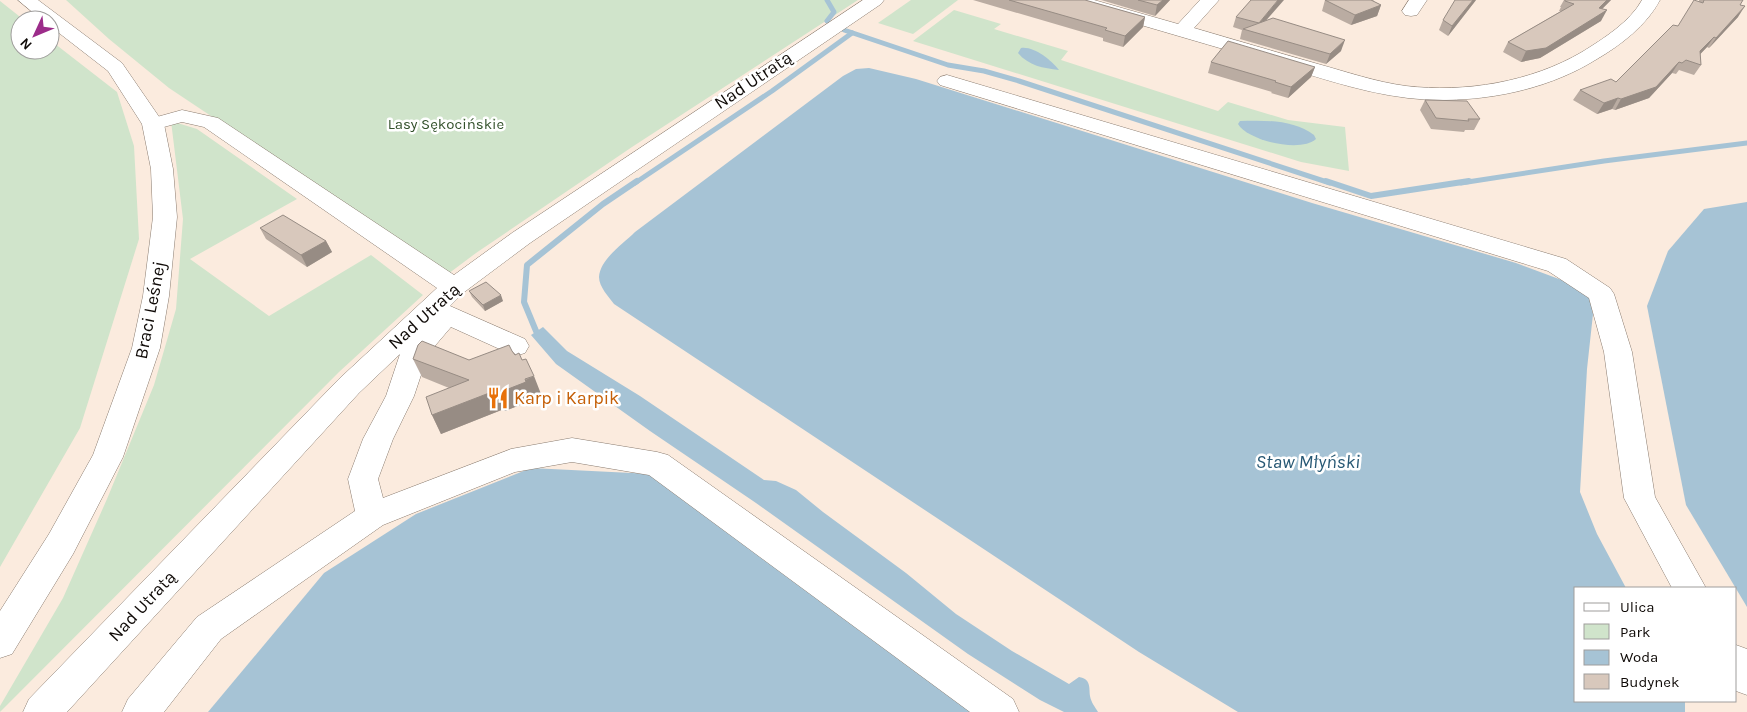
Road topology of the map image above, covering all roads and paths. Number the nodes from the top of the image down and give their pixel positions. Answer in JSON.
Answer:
{"nodes":[{"id":1,"x":27,"y":0,"type":"edge"},
{"id":2,"x":875,"y":0,"type":"edge"},
{"id":3,"x":1075,"y":0,"type":"edge"},
{"id":4,"x":1210,"y":0,"type":"edge"},
{"id":5,"x":1651,"y":0,"type":"edge"},
{"id":6,"x":1181,"y":31,"type":"junction"},
{"id":7,"x":947,"y":81,"type":"dead end"},
{"id":8,"x":153,"y":124,"type":"junction"},
{"id":9,"x":454,"y":288,"type":"junction"},
{"id":10,"x":440,"y":311,"type":"junction"},
{"id":11,"x":515,"y":346,"type":"dead end"},
{"id":12,"x":372,"y":516,"type":"junction"},
{"id":13,"x":1688,"y":587,"type":"edge"},
{"id":14,"x":0,"y":642,"type":"edge"},
{"id":15,"x":1737,"y":663,"type":"edge"},
{"id":16,"x":1747,"y":678,"type":"edge"},
{"id":17,"x":42,"y":712,"type":"edge"},
{"id":18,"x":141,"y":712,"type":"edge"},
{"id":19,"x":1000,"y":712,"type":"edge"}],
"edges":[{"from":1,"to":8,"type":"street","name":"Braci Leśnej"},
{"from":2,"to":9,"type":"street","name":"Nad Utratą"},
{"from":3,"to":6,"type":"street"},
{"from":4,"to":6,"type":"street"},
{"from":5,"to":6,"type":"street"},
{"from":7,"to":13,"type":"street"},
{"from":8,"to":9,"type":"street"},
{"from":8,"to":14,"type":"street","name":"Braci Leśnej"},
{"from":9,"to":10,"type":"street","name":"Nad Utratą"},
{"from":10,"to":11,"type":"street"},
{"from":10,"to":12,"type":"street"},
{"from":10,"to":17,"type":"street","name":"Nad Utratą"},
{"from":12,"to":18,"type":"street"},
{"from":12,"to":19,"type":"street"},
{"from":15,"to":16,"type":"street"}]}
